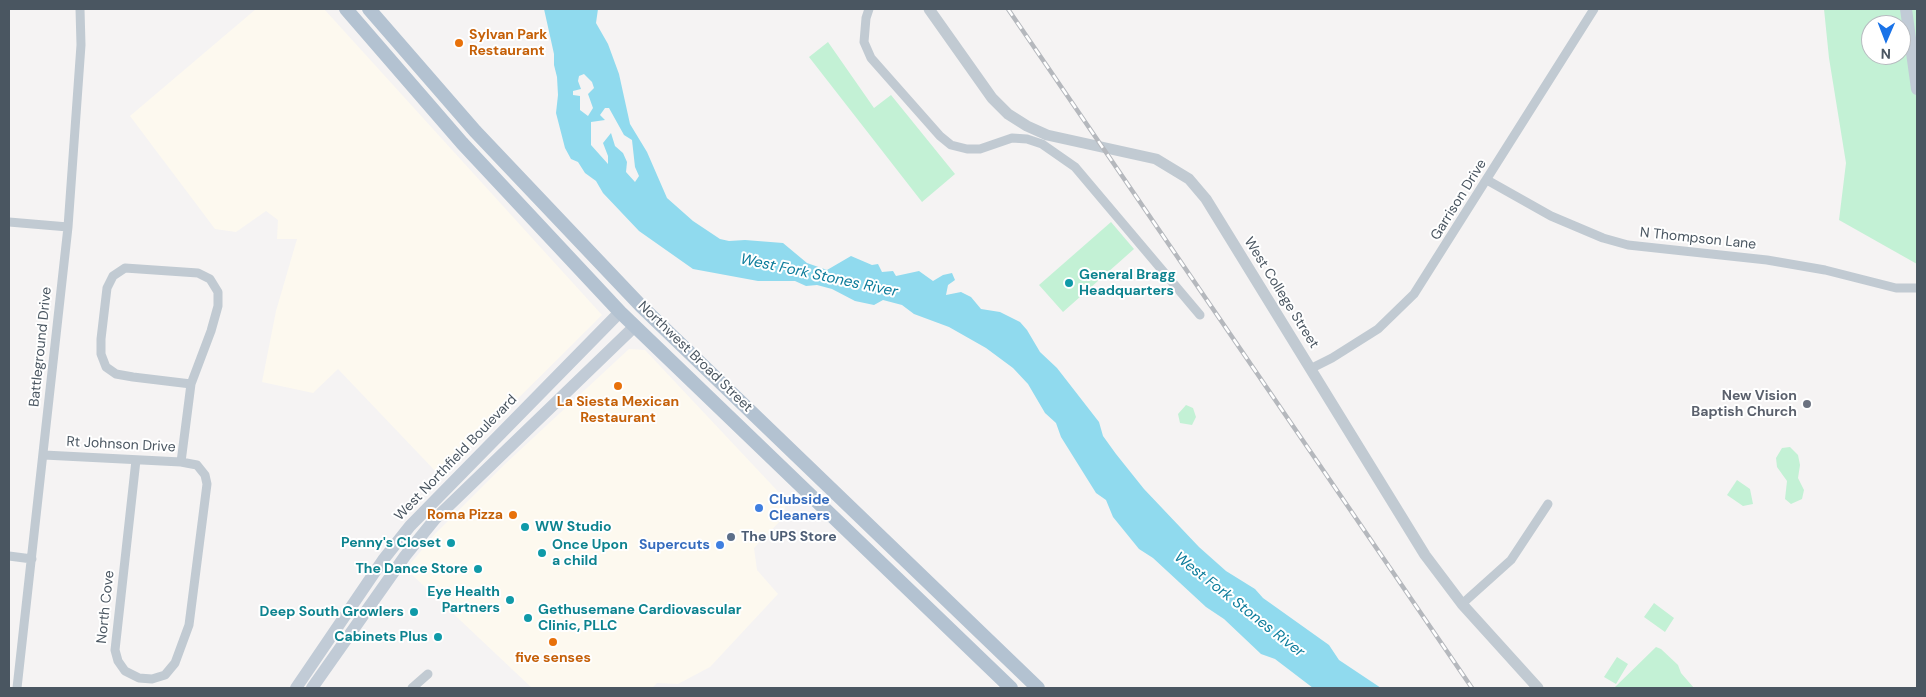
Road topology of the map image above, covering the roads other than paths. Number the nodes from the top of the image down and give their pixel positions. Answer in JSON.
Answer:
{"nodes":[{"id":1,"x":80,"y":9,"type":"edge"},
{"id":2,"x":346,"y":9,"type":"edge"},
{"id":3,"x":369,"y":9,"type":"edge"},
{"id":4,"x":869,"y":9,"type":"edge"},
{"id":5,"x":929,"y":9,"type":"edge"},
{"id":6,"x":1594,"y":9,"type":"edge"},
{"id":7,"x":1906,"y":9,"type":"edge"},
{"id":8,"x":380,"y":23,"type":"junction"},
{"id":9,"x":367,"y":34,"type":"junction"},
{"id":10,"x":1917,"y":89,"type":"edge"},
{"id":11,"x":476,"y":131,"type":"junction"},
{"id":12,"x":462,"y":143,"type":"junction"},
{"id":13,"x":1487,"y":180,"type":"junction"},
{"id":14,"x":9,"y":222,"type":"edge"},
{"id":15,"x":68,"y":227,"type":"junction"},
{"id":16,"x":1917,"y":288,"type":"edge"},
{"id":17,"x":641,"y":306,"type":"junction"},
{"id":18,"x":620,"y":312,"type":"junction"},
{"id":19,"x":1200,"y":315,"type":"dead end"},
{"id":20,"x":635,"y":326,"type":"junction"},
{"id":21,"x":1310,"y":369,"type":"junction"},
{"id":22,"x":191,"y":384,"type":"junction"},
{"id":23,"x":792,"y":451,"type":"junction"},
{"id":24,"x":44,"y":455,"type":"junction"},
{"id":25,"x":136,"y":460,"type":"junction"},
{"id":26,"x":181,"y":462,"type":"junction"},
{"id":27,"x":778,"y":464,"type":"junction"},
{"id":28,"x":197,"y":465,"type":"joint"},
{"id":29,"x":844,"y":501,"type":"junction"},
{"id":30,"x":1548,"y":504,"type":"dead end"},
{"id":31,"x":830,"y":514,"type":"junction"},
{"id":32,"x":9,"y":556,"type":"edge"},
{"id":33,"x":32,"y":559,"type":"junction"},
{"id":34,"x":914,"y":568,"type":"junction"},
{"id":35,"x":901,"y":582,"type":"junction"},
{"id":36,"x":1462,"y":604,"type":"junction"},
{"id":37,"x":428,"y":674,"type":"dead end"},
{"id":38,"x":17,"y":688,"type":"edge"},
{"id":39,"x":296,"y":688,"type":"edge"},
{"id":40,"x":312,"y":688,"type":"edge"},
{"id":41,"x":412,"y":688,"type":"edge"},
{"id":42,"x":1011,"y":688,"type":"edge"},
{"id":43,"x":1038,"y":688,"type":"edge"},
{"id":44,"x":1538,"y":688,"type":"edge"}],
"edges":[{"from":1,"to":15,"type":"street","name":"Battleground Drive"},
{"from":2,"to":9,"type":"main road","name":"Northwest Broad Street"},
{"from":3,"to":8,"type":"main road","name":"Northwest Broad Street"},
{"from":4,"to":19,"type":"street"},
{"from":5,"to":21,"type":"street","name":"West College Street"},
{"from":6,"to":13,"type":"street","name":"Garrison Drive"},
{"from":7,"to":10,"type":"main road"},
{"from":8,"to":9,"type":"main road"},
{"from":8,"to":11,"type":"main road","name":"Northwest Broad Street"},
{"from":9,"to":12,"type":"main road","name":"Northwest Broad Street"},
{"from":11,"to":12,"type":"main road"},
{"from":11,"to":17,"type":"main road","name":"Northwest Broad Street"},
{"from":12,"to":18,"type":"main road","name":"Northwest Broad Street"},
{"from":13,"to":16,"type":"street","name":"N Thompson Lane"},
{"from":13,"to":21,"type":"street","name":"Garrison Drive"},
{"from":14,"to":15,"type":"street"},
{"from":15,"to":24,"type":"street","name":"Battleground Drive"},
{"from":17,"to":18,"type":"main road"},
{"from":17,"to":20,"type":"main road"},
{"from":17,"to":23,"type":"main road","name":"Northwest Broad Street"},
{"from":18,"to":20,"type":"main road","name":"Northwest Broad Street"},
{"from":18,"to":39,"type":"main road","name":"West Northfield Boulevard"},
{"from":20,"to":27,"type":"main road","name":"Northwest Broad Street"},
{"from":20,"to":40,"type":"main road","name":"West Northfield Boulevard"},
{"from":21,"to":36,"type":"street","name":"West College Street"},
{"from":22,"to":22,"type":"street"},
{"from":22,"to":26,"type":"street"},
{"from":23,"to":27,"type":"main road"},
{"from":23,"to":29,"type":"main road","name":"Northwest Broad Street"},
{"from":24,"to":25,"type":"street","name":"Rt Johnson Drive"},
{"from":24,"to":33,"type":"street","name":"Battleground Drive"},
{"from":25,"to":26,"type":"street","name":"Rt Johnson Drive"},
{"from":25,"to":28,"type":"street","name":"North Cove"},
{"from":26,"to":28,"type":"street","name":"Rt Johnson Drive"},
{"from":27,"to":31,"type":"main road","name":"Northwest Broad Street"},
{"from":29,"to":31,"type":"main road"},
{"from":29,"to":34,"type":"main road","name":"Northwest Broad Street"},
{"from":30,"to":36,"type":"street"},
{"from":31,"to":35,"type":"main road","name":"Northwest Broad Street"},
{"from":32,"to":33,"type":"street"},
{"from":33,"to":38,"type":"street","name":"Battleground Drive"},
{"from":34,"to":35,"type":"main road"},
{"from":34,"to":43,"type":"main road","name":"Northwest Broad Street"},
{"from":35,"to":42,"type":"main road","name":"Northwest Broad Street"},
{"from":36,"to":44,"type":"street","name":"West College Street"},
{"from":37,"to":41,"type":"street"}]}
